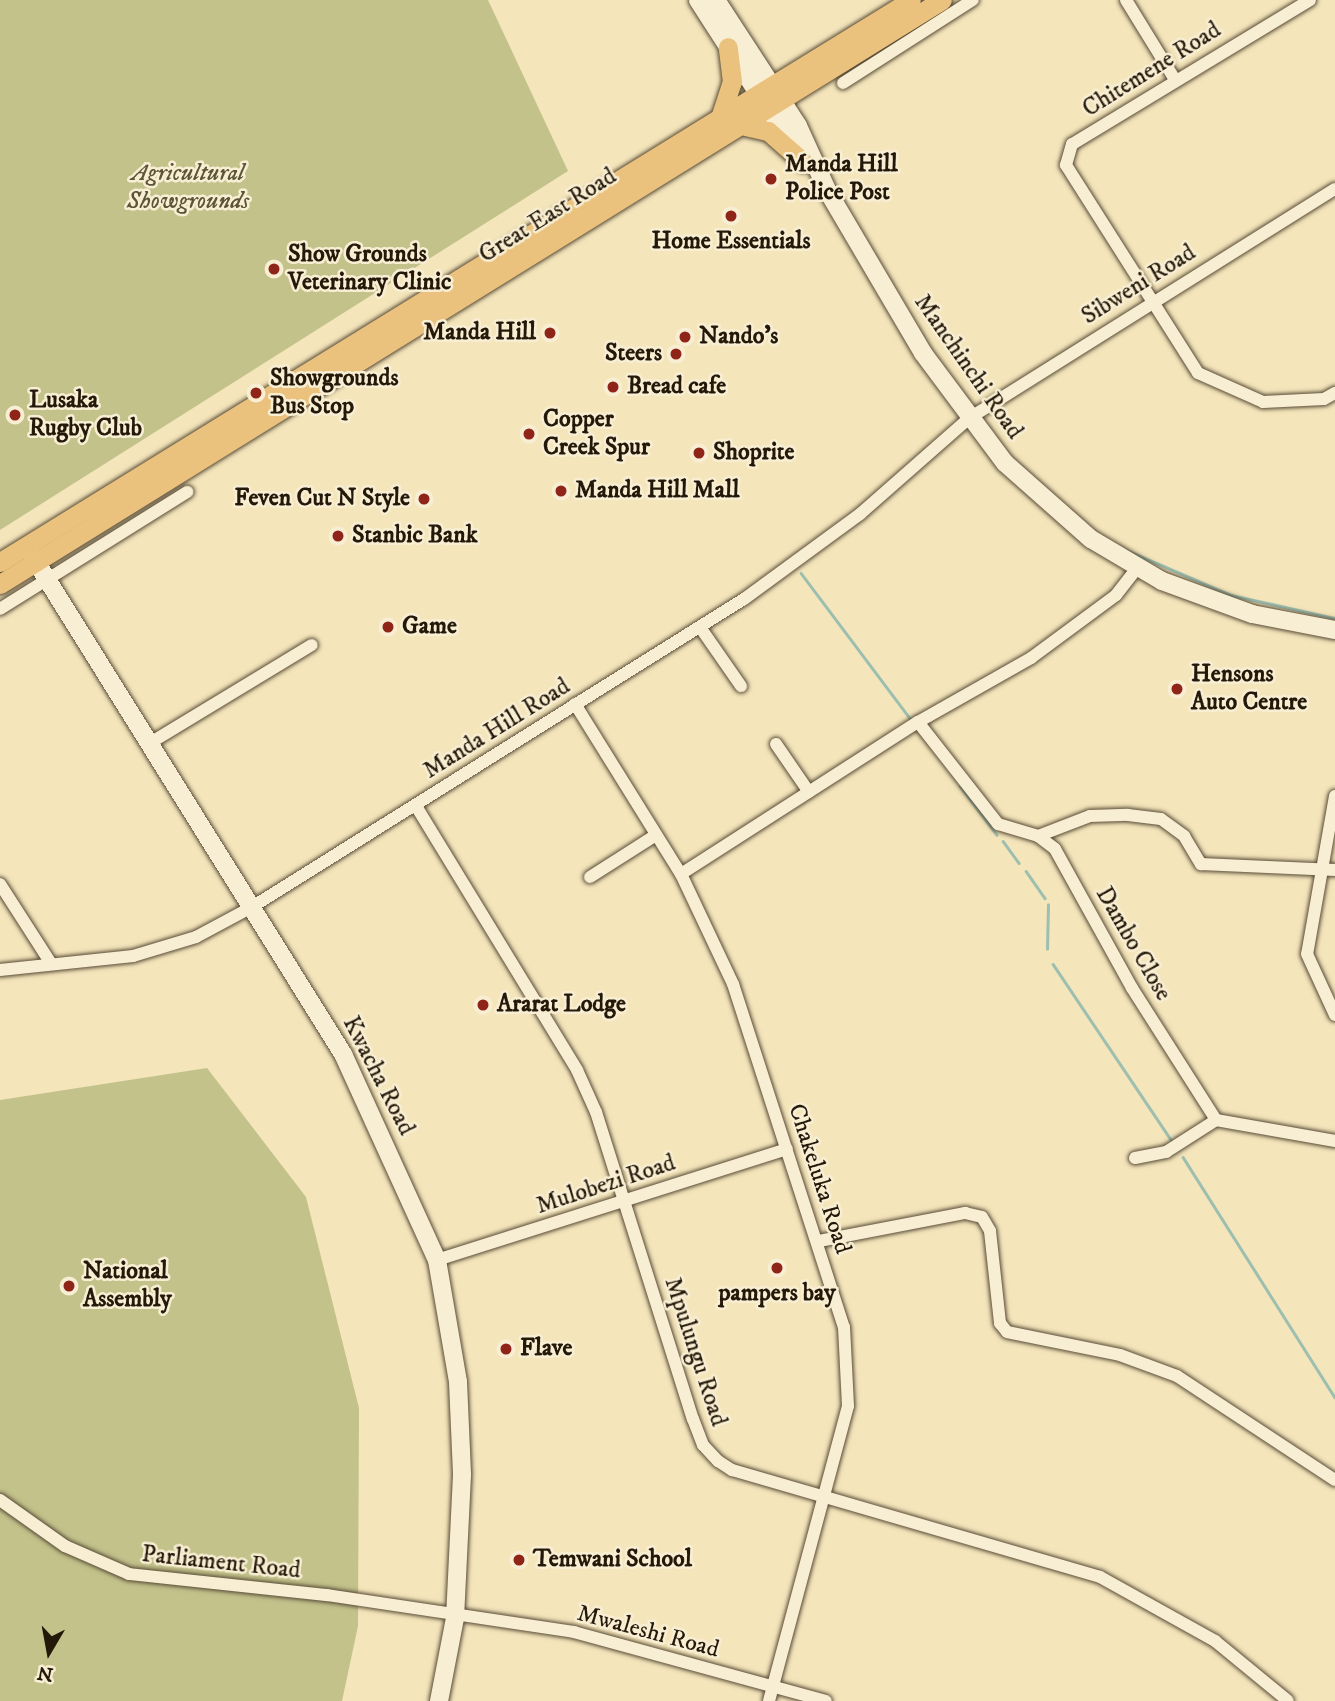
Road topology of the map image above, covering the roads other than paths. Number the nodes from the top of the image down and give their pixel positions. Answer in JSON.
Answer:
{"nodes":[{"id":1,"x":698,"y":0,"type":"edge"},
{"id":2,"x":716,"y":0,"type":"edge"},
{"id":3,"x":911,"y":0,"type":"edge"},
{"id":4,"x":942,"y":0,"type":"edge"},
{"id":5,"x":973,"y":0,"type":"edge"},
{"id":6,"x":1126,"y":0,"type":"edge"},
{"id":7,"x":1310,"y":0,"type":"edge"},
{"id":8,"x":728,"y":47,"type":"junction"},
{"id":9,"x":1174,"y":78,"type":"junction"},
{"id":10,"x":843,"y":83,"type":"dead end"},
{"id":11,"x":771,"y":89,"type":"junction"},
{"id":12,"x":720,"y":117,"type":"junction"},
{"id":13,"x":741,"y":125,"type":"junction"},
{"id":14,"x":803,"y":162,"type":"junction"},
{"id":15,"x":1335,"y":189,"type":"edge"},
{"id":16,"x":827,"y":190,"type":"junction"},
{"id":17,"x":1150,"y":301,"type":"junction"},
{"id":18,"x":1335,"y":393,"type":"edge"},
{"id":19,"x":968,"y":419,"type":"junction"},
{"id":20,"x":187,"y":492,"type":"dead end"},
{"id":21,"x":31,"y":553,"type":"junction"},
{"id":22,"x":0,"y":562,"type":"edge"},
{"id":23,"x":1137,"y":568,"type":"junction"},
{"id":24,"x":47,"y":580,"type":"junction"},
{"id":25,"x":0,"y":584,"type":"edge"},
{"id":26,"x":0,"y":609,"type":"edge"},
{"id":27,"x":700,"y":627,"type":"junction"},
{"id":28,"x":1335,"y":629,"type":"edge"},
{"id":29,"x":312,"y":645,"type":"dead end"},
{"id":30,"x":741,"y":686,"type":"dead end"},
{"id":31,"x":575,"y":704,"type":"junction"},
{"id":32,"x":918,"y":722,"type":"junction"},
{"id":33,"x":150,"y":743,"type":"junction"},
{"id":34,"x":776,"y":744,"type":"dead end"},
{"id":35,"x":809,"y":792,"type":"junction"},
{"id":36,"x":1335,"y":796,"type":"edge"},
{"id":37,"x":416,"y":806,"type":"junction"},
{"id":38,"x":656,"y":835,"type":"junction"},
{"id":39,"x":1038,"y":836,"type":"junction"},
{"id":40,"x":1319,"y":869,"type":"junction"},
{"id":41,"x":1335,"y":870,"type":"edge"},
{"id":42,"x":681,"y":874,"type":"junction"},
{"id":43,"x":590,"y":877,"type":"dead end"},
{"id":44,"x":0,"y":884,"type":"edge"},
{"id":45,"x":251,"y":907,"type":"junction"},
{"id":46,"x":50,"y":962,"type":"junction"},
{"id":47,"x":0,"y":970,"type":"edge"},
{"id":48,"x":1335,"y":1015,"type":"edge"},
{"id":49,"x":1216,"y":1120,"type":"junction"},
{"id":50,"x":1335,"y":1141,"type":"edge"},
{"id":51,"x":787,"y":1149,"type":"junction"},
{"id":52,"x":1135,"y":1158,"type":"dead end"},
{"id":53,"x":625,"y":1202,"type":"junction"},
{"id":54,"x":819,"y":1241,"type":"junction"},
{"id":55,"x":437,"y":1260,"type":"junction"},
{"id":56,"x":1335,"y":1480,"type":"edge"},
{"id":57,"x":826,"y":1495,"type":"junction"},
{"id":58,"x":0,"y":1500,"type":"edge"},
{"id":59,"x":455,"y":1618,"type":"junction"},
{"id":60,"x":772,"y":1687,"type":"junction"},
{"id":61,"x":439,"y":1701,"type":"edge"},
{"id":62,"x":769,"y":1701,"type":"edge"},
{"id":63,"x":826,"y":1701,"type":"edge"},
{"id":64,"x":1288,"y":1701,"type":"edge"}],
"edges":[{"from":1,"to":8,"type":"main road"},
{"from":2,"to":11,"type":"main road"},
{"from":3,"to":11,"type":"main road","name":"Great East Road"},
{"from":4,"to":11,"type":"main road","name":"Great East Road"},
{"from":5,"to":10,"type":"street"},
{"from":6,"to":9,"type":"street"},
{"from":7,"to":9,"type":"street","name":"Chitemene Road"},
{"from":8,"to":11,"type":"main road"},
{"from":8,"to":12,"type":"main road"},
{"from":9,"to":17,"type":"street","name":"Chitemene Road"},
{"from":11,"to":12,"type":"main road","name":"Great East Road"},
{"from":11,"to":13,"type":"main road","name":"Great East Road"},
{"from":11,"to":14,"type":"main road","name":"Manchinchi Road"},
{"from":11,"to":16,"type":"main road","name":"Manchinchi Road"},
{"from":12,"to":21,"type":"main road","name":"Great East Road"},
{"from":13,"to":14,"type":"main road"},
{"from":13,"to":21,"type":"main road","name":"Great East Road"},
{"from":14,"to":16,"type":"main road","name":"Manchinchi Road"},
{"from":15,"to":17,"type":"street","name":"Sibweni Road"},
{"from":16,"to":19,"type":"main road","name":"Manchinchi Road"},
{"from":17,"to":18,"type":"street"},
{"from":17,"to":19,"type":"street","name":"Sibweni Road"},
{"from":19,"to":23,"type":"main road","name":"Manchinchi Road"},
{"from":19,"to":27,"type":"street","name":"Manda Hill Road"},
{"from":20,"to":24,"type":"street"},
{"from":21,"to":22,"type":"main road","name":"Great East Road"},
{"from":21,"to":24,"type":"main road","name":"Kwacha Road"},
{"from":21,"to":25,"type":"main road","name":"Great East Road"},
{"from":23,"to":28,"type":"main road","name":"Manchinchi Road"},
{"from":23,"to":32,"type":"street"},
{"from":24,"to":26,"type":"street"},
{"from":24,"to":33,"type":"main road","name":"Kwacha Road"},
{"from":27,"to":30,"type":"street"},
{"from":27,"to":31,"type":"street","name":"Manda Hill Road"},
{"from":29,"to":33,"type":"street"},
{"from":31,"to":37,"type":"street","name":"Manda Hill Road"},
{"from":31,"to":38,"type":"street","name":"Chakeluka Road"},
{"from":32,"to":35,"type":"street"},
{"from":32,"to":39,"type":"street","name":"Dambo Close"},
{"from":33,"to":45,"type":"main road","name":"Kwacha Road"},
{"from":34,"to":35,"type":"street"},
{"from":35,"to":42,"type":"street"},
{"from":36,"to":40,"type":"street"},
{"from":37,"to":45,"type":"street","name":"Manda Hill Road"},
{"from":37,"to":53,"type":"street","name":"Mpulungu Road"},
{"from":38,"to":42,"type":"street","name":"Chakeluka Road"},
{"from":38,"to":43,"type":"street"},
{"from":39,"to":40,"type":"street"},
{"from":39,"to":49,"type":"street","name":"Dambo Close"},
{"from":40,"to":41,"type":"street"},
{"from":40,"to":48,"type":"street"},
{"from":42,"to":51,"type":"street","name":"Chakeluka Road"},
{"from":44,"to":46,"type":"street"},
{"from":45,"to":46,"type":"street","name":"Manda Hill Road"},
{"from":45,"to":55,"type":"main road","name":"Kwacha Road"},
{"from":46,"to":47,"type":"street","name":"Manda Hill Road"},
{"from":49,"to":50,"type":"street"},
{"from":49,"to":52,"type":"street"},
{"from":51,"to":53,"type":"street","name":"Mulobezi Road"},
{"from":51,"to":54,"type":"street","name":"Chakeluka Road"},
{"from":53,"to":55,"type":"street","name":"Mulobezi Road"},
{"from":53,"to":57,"type":"street","name":"Mpulungu Road"},
{"from":54,"to":56,"type":"street"},
{"from":54,"to":57,"type":"street","name":"Chakeluka Road"},
{"from":55,"to":59,"type":"main road","name":"Kwacha Road"},
{"from":57,"to":60,"type":"street","name":"Chakeluka Road"},
{"from":57,"to":64,"type":"street","name":"Mpulungu Road"},
{"from":58,"to":59,"type":"street","name":"Parliament Road"},
{"from":59,"to":60,"type":"street","name":"Mwaleshi Road"},
{"from":59,"to":61,"type":"main road","name":"Kwacha Road"},
{"from":60,"to":62,"type":"street","name":"Chakeluka Road"},
{"from":60,"to":63,"type":"street","name":"Mwaleshi Road"}]}
